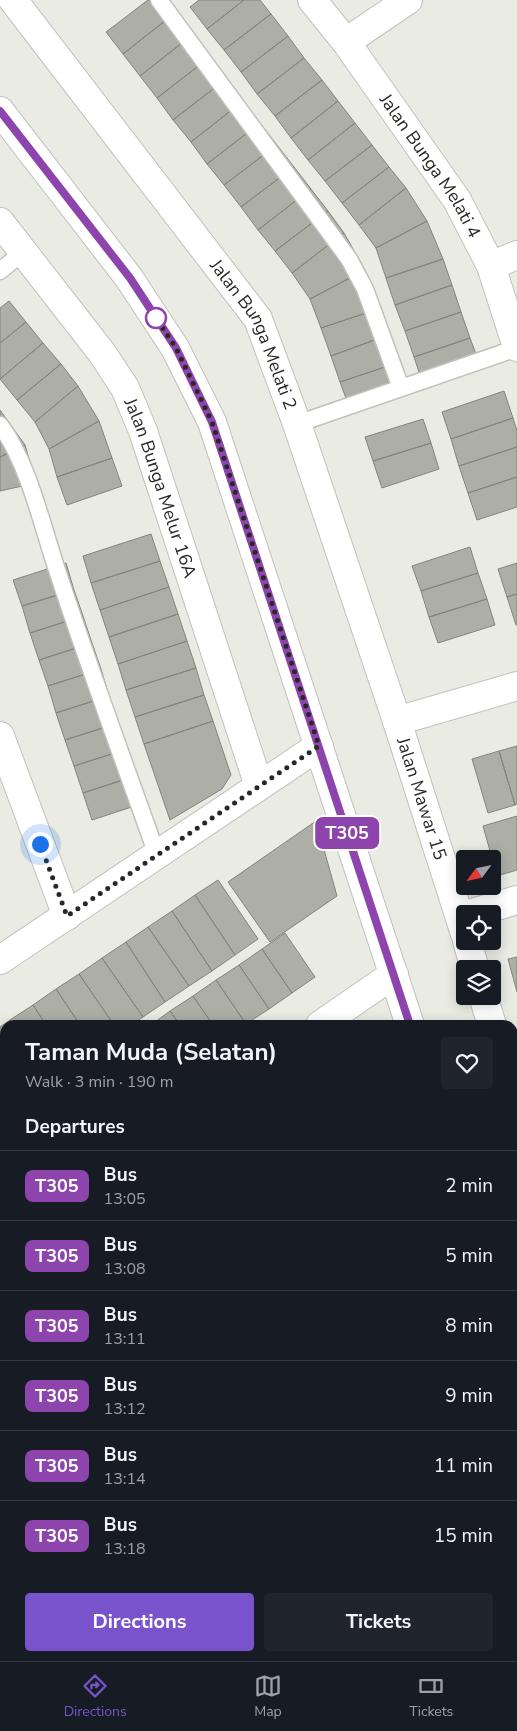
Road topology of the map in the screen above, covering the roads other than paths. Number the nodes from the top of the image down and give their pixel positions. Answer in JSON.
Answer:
{"nodes":[{"id":1,"x":159,"y":0,"type":"edge"},
{"id":2,"x":312,"y":0,"type":"edge"},
{"id":3,"x":408,"y":0,"type":"edge"},
{"id":4,"x":18,"y":2,"type":"edge"},
{"id":5,"x":346,"y":42,"type":"junction"},
{"id":6,"x":0,"y":111,"type":"edge"},
{"id":7,"x":0,"y":222,"type":"edge"},
{"id":8,"x":23,"y":252,"type":"junction"},
{"id":9,"x":517,"y":255,"type":"edge"},
{"id":10,"x":491,"y":266,"type":"junction"},
{"id":11,"x":0,"y":271,"type":"edge"},
{"id":12,"x":517,"y":347,"type":"edge"},
{"id":13,"x":401,"y":388,"type":"junction"},
{"id":14,"x":297,"y":424,"type":"junction"},
{"id":15,"x":0,"y":426,"type":"edge"},
{"id":16,"x":517,"y":686,"type":"edge"},
{"id":17,"x":397,"y":720,"type":"junction"},
{"id":18,"x":0,"y":736,"type":"edge"},
{"id":19,"x":319,"y":746,"type":"junction"},
{"id":20,"x":259,"y":786,"type":"junction"},
{"id":21,"x":157,"y":855,"type":"junction"},
{"id":22,"x":517,"y":900,"type":"edge"},
{"id":23,"x":459,"y":905,"type":"edge"},
{"id":24,"x":501,"y":907,"type":"edge"},
{"id":25,"x":67,"y":916,"type":"junction"},
{"id":26,"x":0,"y":960,"type":"edge"},
{"id":27,"x":394,"y":974,"type":"junction"},
{"id":28,"x":486,"y":1005,"type":"edge"},
{"id":29,"x":331,"y":1020,"type":"edge"},
{"id":30,"x":408,"y":1020,"type":"edge"},
{"id":31,"x":491,"y":1020,"type":"edge"}],
"edges":[{"from":1,"to":13,"type":"lane"},
{"from":2,"to":5,"type":"street","name":"Jalan Bunga Melati 4"},
{"from":3,"to":5,"type":"street"},
{"from":4,"to":14,"type":"street","name":"Jalan Bunga Melati 2"},
{"from":5,"to":10,"type":"street","name":"Jalan Bunga Melati 4"},
{"from":6,"to":19,"type":"street"},
{"from":7,"to":8,"type":"street","name":"Jalan Bunga Melur 16A"},
{"from":8,"to":11,"type":"lane"},
{"from":8,"to":20,"type":"street","name":"Jalan Bunga Melur 16A"},
{"from":9,"to":10,"type":"street"},
{"from":10,"to":12,"type":"street","name":"Jalan Bunga Melati 4"},
{"from":12,"to":13,"type":"lane"},
{"from":13,"to":14,"type":"lane"},
{"from":14,"to":17,"type":"street","name":"Jalan Bunga Melati 2"},
{"from":15,"to":21,"type":"lane"},
{"from":16,"to":17,"type":"street"},
{"from":17,"to":23,"type":"street","name":"Jalan Mawar 15"},
{"from":18,"to":25,"type":"street"},
{"from":19,"to":20,"type":"street"},
{"from":19,"to":27,"type":"street"},
{"from":20,"to":21,"type":"street"},
{"from":21,"to":25,"type":"street"},
{"from":22,"to":24,"type":"street"},
{"from":25,"to":26,"type":"street"},
{"from":27,"to":29,"type":"street"},
{"from":27,"to":30,"type":"street"},
{"from":28,"to":31,"type":"street"}]}
